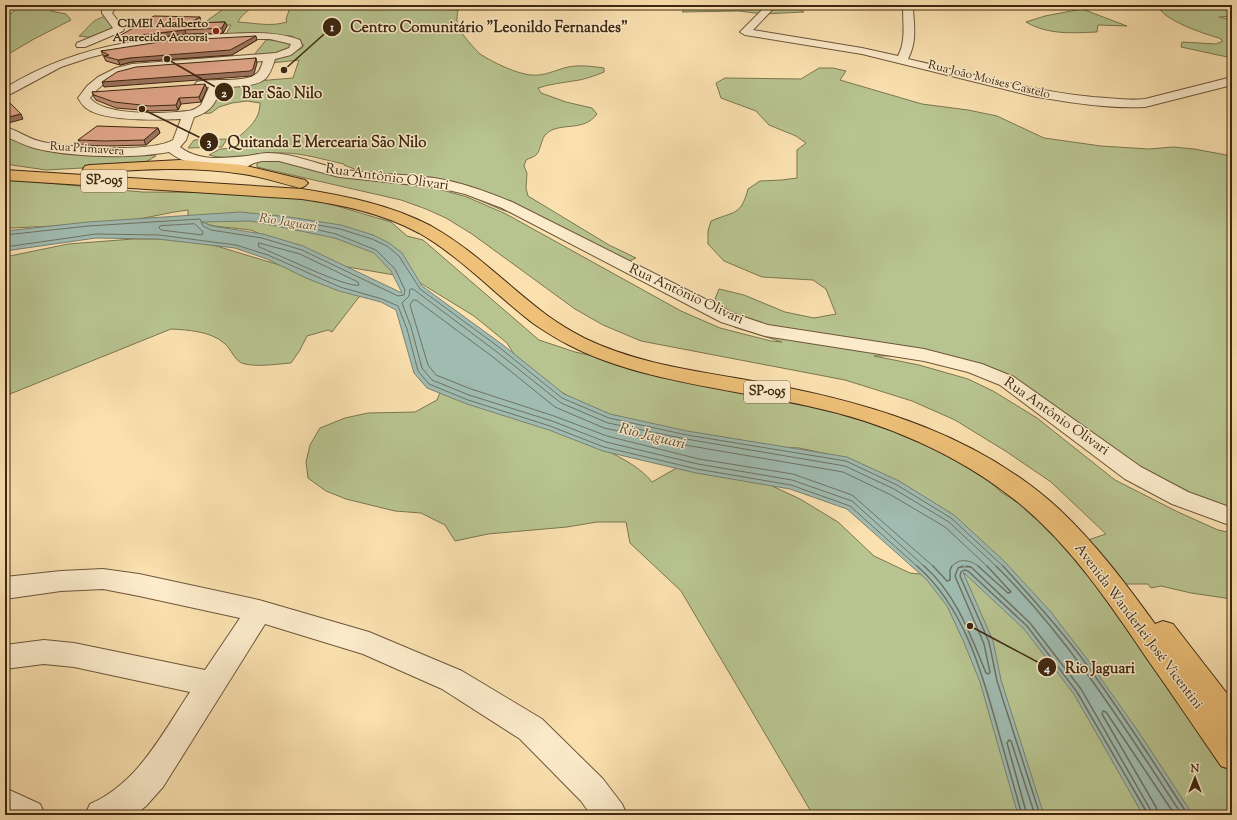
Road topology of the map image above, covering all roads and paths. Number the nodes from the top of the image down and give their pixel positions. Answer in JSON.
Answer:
{"nodes":[{"id":1,"x":113,"y":5,"type":"edge"},
{"id":2,"x":908,"y":8,"type":"dead end"},
{"id":3,"x":767,"y":10,"type":"dead end"},
{"id":4,"x":159,"y":31,"type":"edge"},
{"id":5,"x":182,"y":40,"type":"junction"},
{"id":6,"x":271,"y":56,"type":"junction"},
{"id":7,"x":902,"y":59,"type":"junction"},
{"id":8,"x":1232,"y":81,"type":"edge"},
{"id":9,"x":5,"y":82,"type":"edge"},
{"id":10,"x":216,"y":83,"type":"junction"},
{"id":11,"x":18,"y":84,"type":"junction"},
{"id":12,"x":192,"y":85,"type":"edge"},
{"id":13,"x":5,"y":86,"type":"edge"},
{"id":14,"x":108,"y":91,"type":"edge"},
{"id":15,"x":5,"y":93,"type":"edge"},
{"id":16,"x":87,"y":93,"type":"junction"},
{"id":17,"x":189,"y":115,"type":"junction"},
{"id":18,"x":5,"y":131,"type":"edge"},
{"id":19,"x":172,"y":148,"type":"junction"},
{"id":20,"x":150,"y":164,"type":"junction"},
{"id":21,"x":243,"y":164,"type":"junction"},
{"id":22,"x":5,"y":166,"type":"edge"},
{"id":23,"x":5,"y":175,"type":"edge"},
{"id":24,"x":142,"y":183,"type":"junction"},
{"id":25,"x":202,"y":187,"type":"junction"},
{"id":26,"x":1232,"y":517,"type":"edge"},
{"id":27,"x":5,"y":588,"type":"edge"},
{"id":28,"x":259,"y":611,"type":"junction"},
{"id":29,"x":5,"y":657,"type":"edge"},
{"id":30,"x":210,"y":684,"type":"junction"},
{"id":31,"x":1232,"y":725,"type":"edge"},
{"id":32,"x":1232,"y":755,"type":"edge"},
{"id":33,"x":5,"y":804,"type":"edge"},
{"id":34,"x":29,"y":815,"type":"edge"},
{"id":35,"x":101,"y":815,"type":"edge"},
{"id":36,"x":611,"y":815,"type":"edge"}],
"edges":[{"from":1,"to":9,"type":"street"},
{"from":2,"to":7,"type":"street"},
{"from":3,"to":7,"type":"street","name":"Rua João Moises Castelo"},
{"from":4,"to":5,"type":"street"},
{"from":5,"to":6,"type":"street"},
{"from":5,"to":11,"type":"street"},
{"from":6,"to":10,"type":"street"},
{"from":6,"to":16,"type":"street"},
{"from":7,"to":8,"type":"street","name":"Rua João Moises Castelo"},
{"from":10,"to":12,"type":"street"},
{"from":10,"to":17,"type":"street"},
{"from":11,"to":13,"type":"street"},
{"from":11,"to":15,"type":"street"},
{"from":14,"to":16,"type":"street"},
{"from":16,"to":17,"type":"street"},
{"from":17,"to":19,"type":"street"},
{"from":18,"to":19,"type":"street","name":"Rua Primavera"},
{"from":19,"to":21,"type":"street","name":"Rua Antônio Olivari"},
{"from":20,"to":21,"type":"main road","number":"SP-095"},
{"from":20,"to":22,"type":"main road","number":"SP-095"},
{"from":20,"to":24,"type":"main road"},
{"from":21,"to":25,"type":"main road"},
{"from":21,"to":26,"type":"street","name":"Rua Antônio Olivari"},
{"from":21,"to":31,"type":"main road","name":"Avenida Wanderlei José Vicentini","number":"SP-095"},
{"from":23,"to":24,"type":"main road","number":"SP-095"},
{"from":24,"to":25,"type":"main road","number":"SP-095"},
{"from":25,"to":32,"type":"main road","name":"Avenida Wanderlei José Vicentini","number":"SP-095"},
{"from":27,"to":28,"type":"street"},
{"from":28,"to":30,"type":"street"},
{"from":28,"to":36,"type":"street"},
{"from":29,"to":30,"type":"street"},
{"from":30,"to":35,"type":"street"},
{"from":33,"to":34,"type":"street"}]}
